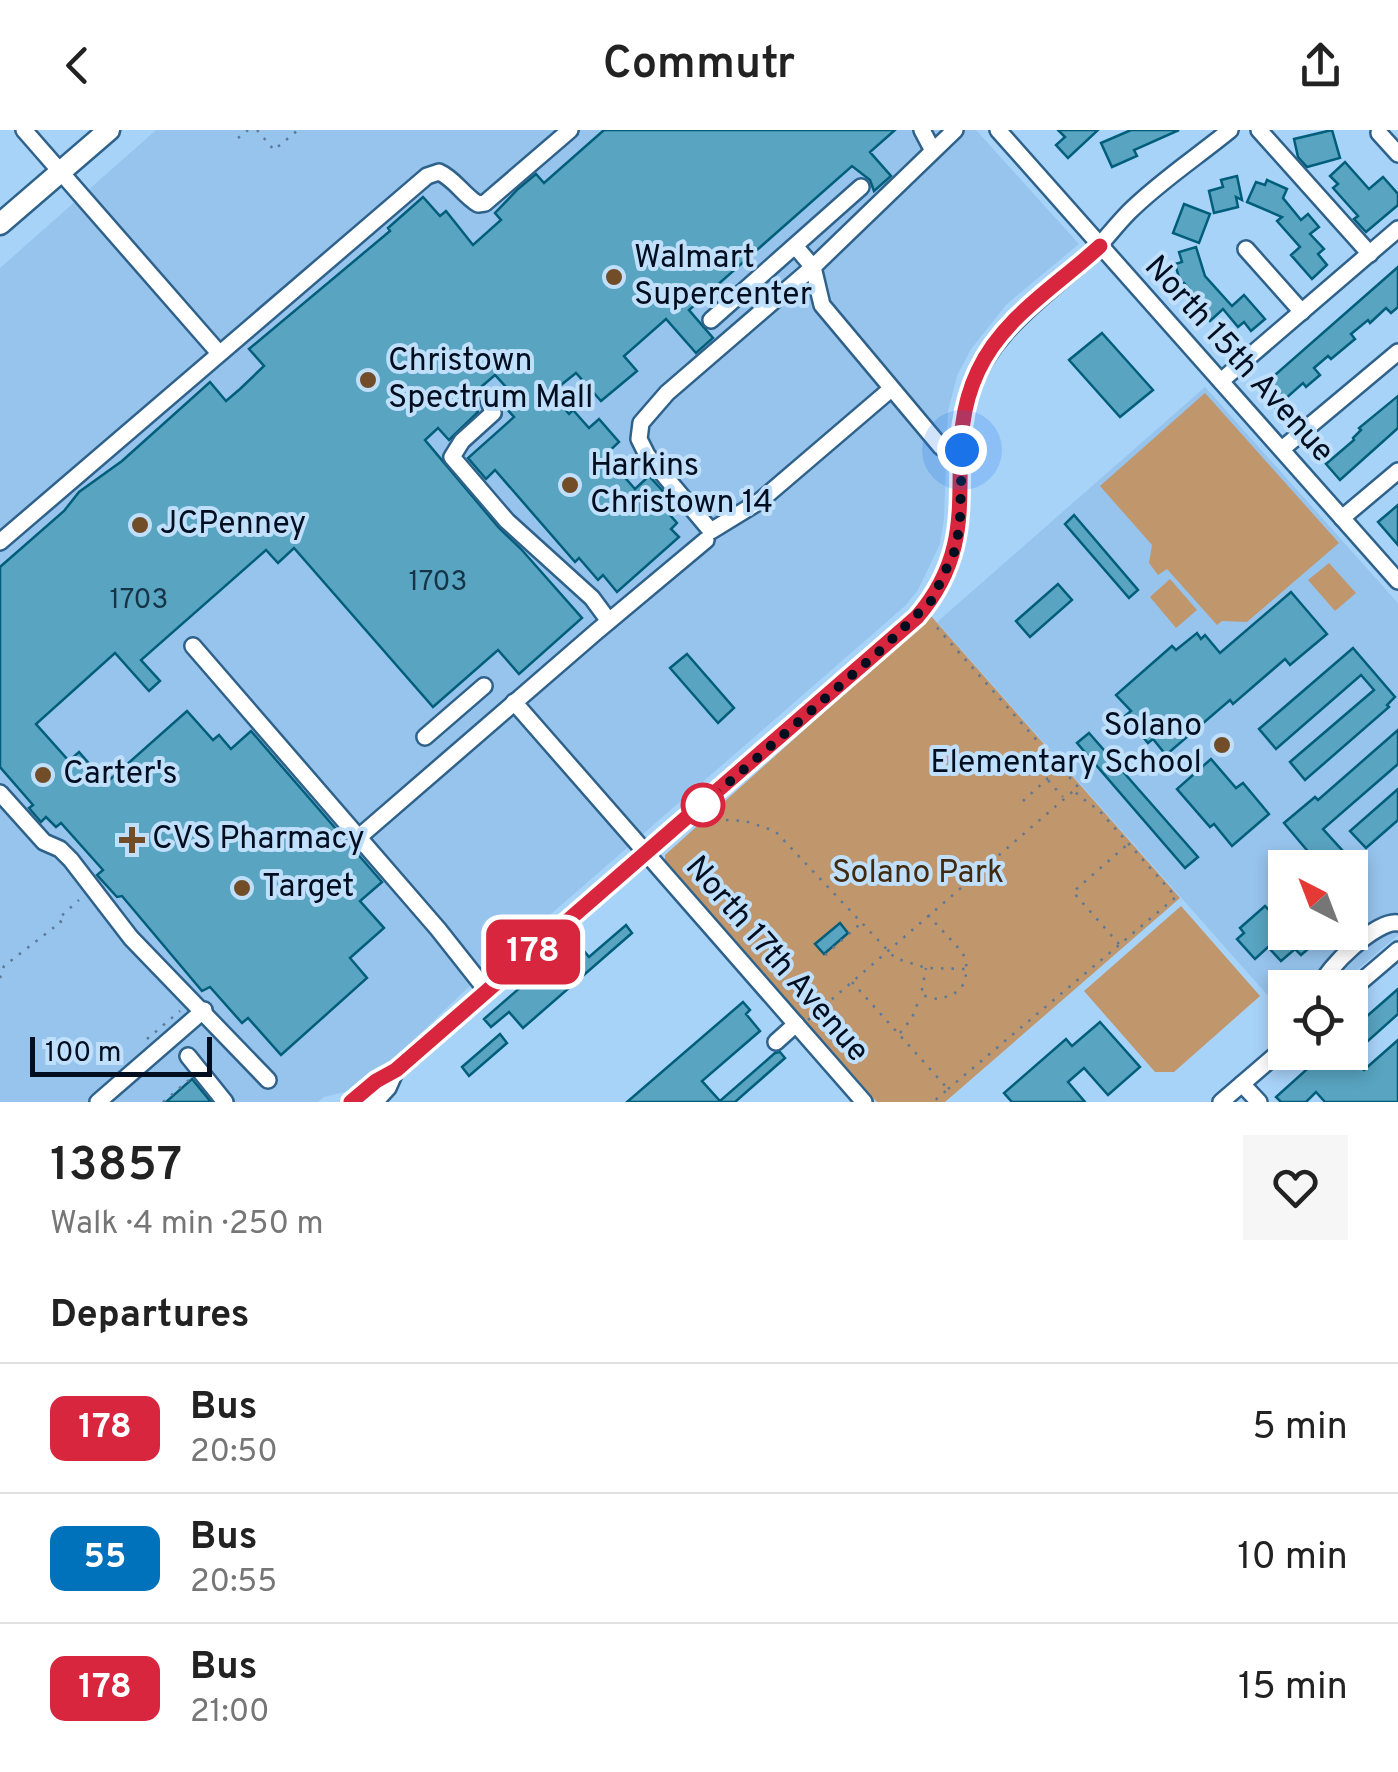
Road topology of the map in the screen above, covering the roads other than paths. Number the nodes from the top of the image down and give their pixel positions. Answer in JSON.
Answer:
{"nodes":[{"id":1,"x":24,"y":130,"type":"edge"},
{"id":2,"x":109,"y":130,"type":"edge"},
{"id":3,"x":570,"y":130,"type":"edge"},
{"id":4,"x":922,"y":130,"type":"edge"},
{"id":5,"x":955,"y":130,"type":"edge"},
{"id":6,"x":998,"y":130,"type":"edge"},
{"id":7,"x":1230,"y":130,"type":"edge"},
{"id":8,"x":1259,"y":130,"type":"edge"},
{"id":9,"x":1379,"y":133,"type":"dead end"},
{"id":10,"x":932,"y":149,"type":"junction"},
{"id":11,"x":1398,"y":154,"type":"edge"},
{"id":12,"x":60,"y":172,"type":"junction"},
{"id":13,"x":861,"y":186,"type":"dead end"},
{"id":14,"x":0,"y":224,"type":"edge"},
{"id":15,"x":1398,"y":230,"type":"edge"},
{"id":16,"x":796,"y":246,"type":"junction"},
{"id":17,"x":1100,"y":246,"type":"junction"},
{"id":18,"x":1246,"y":249,"type":"dead end"},
{"id":19,"x":1370,"y":254,"type":"junction"},
{"id":20,"x":813,"y":267,"type":"junction"},
{"id":21,"x":1302,"y":312,"type":"junction"},
{"id":22,"x":712,"y":320,"type":"dead end"},
{"id":23,"x":1398,"y":352,"type":"edge"},
{"id":24,"x":219,"y":353,"type":"junction"},
{"id":25,"x":1221,"y":381,"type":"junction"},
{"id":26,"x":891,"y":389,"type":"junction"},
{"id":27,"x":488,"y":398,"type":"dead end"},
{"id":28,"x":1282,"y":449,"type":"junction"},
{"id":29,"x":962,"y":450,"type":"junction"},
{"id":30,"x":1398,"y":470,"type":"edge"},
{"id":31,"x":1342,"y":518,"type":"junction"},
{"id":32,"x":706,"y":540,"type":"dead end"},
{"id":33,"x":0,"y":542,"type":"edge"},
{"id":34,"x":1398,"y":581,"type":"edge"},
{"id":35,"x":609,"y":621,"type":"junction"},
{"id":36,"x":193,"y":646,"type":"dead end"},
{"id":37,"x":484,"y":686,"type":"dead end"},
{"id":38,"x":514,"y":702,"type":"junction"},
{"id":39,"x":425,"y":737,"type":"dead end"},
{"id":40,"x":0,"y":793,"type":"edge"},
{"id":41,"x":359,"y":837,"type":"junction"},
{"id":42,"x":647,"y":853,"type":"junction"},
{"id":43,"x":1398,"y":923,"type":"edge"},
{"id":44,"x":1398,"y":950,"type":"edge"},
{"id":45,"x":1328,"y":970,"type":"edge"},
{"id":46,"x":1368,"y":976,"type":"edge"},
{"id":47,"x":487,"y":991,"type":"junction"},
{"id":48,"x":204,"y":1010,"type":"junction"},
{"id":49,"x":801,"y":1022,"type":"junction"},
{"id":50,"x":776,"y":1042,"type":"dead end"},
{"id":51,"x":188,"y":1056,"type":"dead end"},
{"id":52,"x":1268,"y":1062,"type":"edge"},
{"id":53,"x":396,"y":1070,"type":"junction"},
{"id":54,"x":268,"y":1080,"type":"dead end"},
{"id":55,"x":1242,"y":1084,"type":"junction"},
{"id":56,"x":101,"y":1101,"type":"edge"},
{"id":57,"x":225,"y":1102,"type":"edge"},
{"id":58,"x":351,"y":1102,"type":"edge"},
{"id":59,"x":375,"y":1102,"type":"edge"},
{"id":60,"x":864,"y":1102,"type":"edge"},
{"id":61,"x":1222,"y":1102,"type":"edge"},
{"id":62,"x":1259,"y":1102,"type":"edge"}],
"edges":[{"from":1,"to":12,"type":"street"},
{"from":2,"to":12,"type":"main road"},
{"from":3,"to":24,"type":"street"},
{"from":4,"to":10,"type":"street"},
{"from":5,"to":10,"type":"street"},
{"from":6,"to":17,"type":"street","name":"North 15th Avenue"},
{"from":7,"to":17,"type":"street"},
{"from":8,"to":19,"type":"street"},
{"from":9,"to":11,"type":"street"},
{"from":10,"to":20,"type":"street"},
{"from":12,"to":14,"type":"main road"},
{"from":12,"to":24,"type":"street"},
{"from":13,"to":16,"type":"street"},
{"from":15,"to":19,"type":"street"},
{"from":16,"to":20,"type":"street"},
{"from":16,"to":22,"type":"street"},
{"from":17,"to":25,"type":"street","name":"North 15th Avenue"},
{"from":17,"to":29,"type":"street"},
{"from":18,"to":21,"type":"street"},
{"from":19,"to":21,"type":"street"},
{"from":20,"to":26,"type":"street"},
{"from":20,"to":26,"type":"street"},
{"from":21,"to":25,"type":"street"},
{"from":23,"to":28,"type":"street"},
{"from":24,"to":33,"type":"street"},
{"from":25,"to":28,"type":"street","name":"North 15th Avenue"},
{"from":26,"to":29,"type":"street"},
{"from":27,"to":35,"type":"street"},
{"from":28,"to":31,"type":"street","name":"North 15th Avenue"},
{"from":29,"to":42,"type":"street"},
{"from":30,"to":31,"type":"street"},
{"from":31,"to":34,"type":"street","name":"North 15th Avenue"},
{"from":32,"to":35,"type":"street"},
{"from":35,"to":38,"type":"street"},
{"from":36,"to":41,"type":"street"},
{"from":37,"to":39,"type":"street"},
{"from":38,"to":41,"type":"street"},
{"from":38,"to":42,"type":"street","name":"North 17th Avenue"},
{"from":40,"to":48,"type":"street"},
{"from":41,"to":47,"type":"street"},
{"from":42,"to":47,"type":"street"},
{"from":42,"to":49,"type":"street","name":"North 17th Avenue"},
{"from":43,"to":45,"type":"street"},
{"from":44,"to":46,"type":"street"},
{"from":47,"to":53,"type":"street"},
{"from":48,"to":54,"type":"street"},
{"from":48,"to":56,"type":"street"},
{"from":49,"to":50,"type":"street"},
{"from":49,"to":60,"type":"street","name":"North 17th Avenue"},
{"from":51,"to":57,"type":"street"},
{"from":52,"to":55,"type":"street"},
{"from":53,"to":58,"type":"street"},
{"from":53,"to":59,"type":"street"},
{"from":55,"to":61,"type":"street"},
{"from":55,"to":62,"type":"street"}]}
